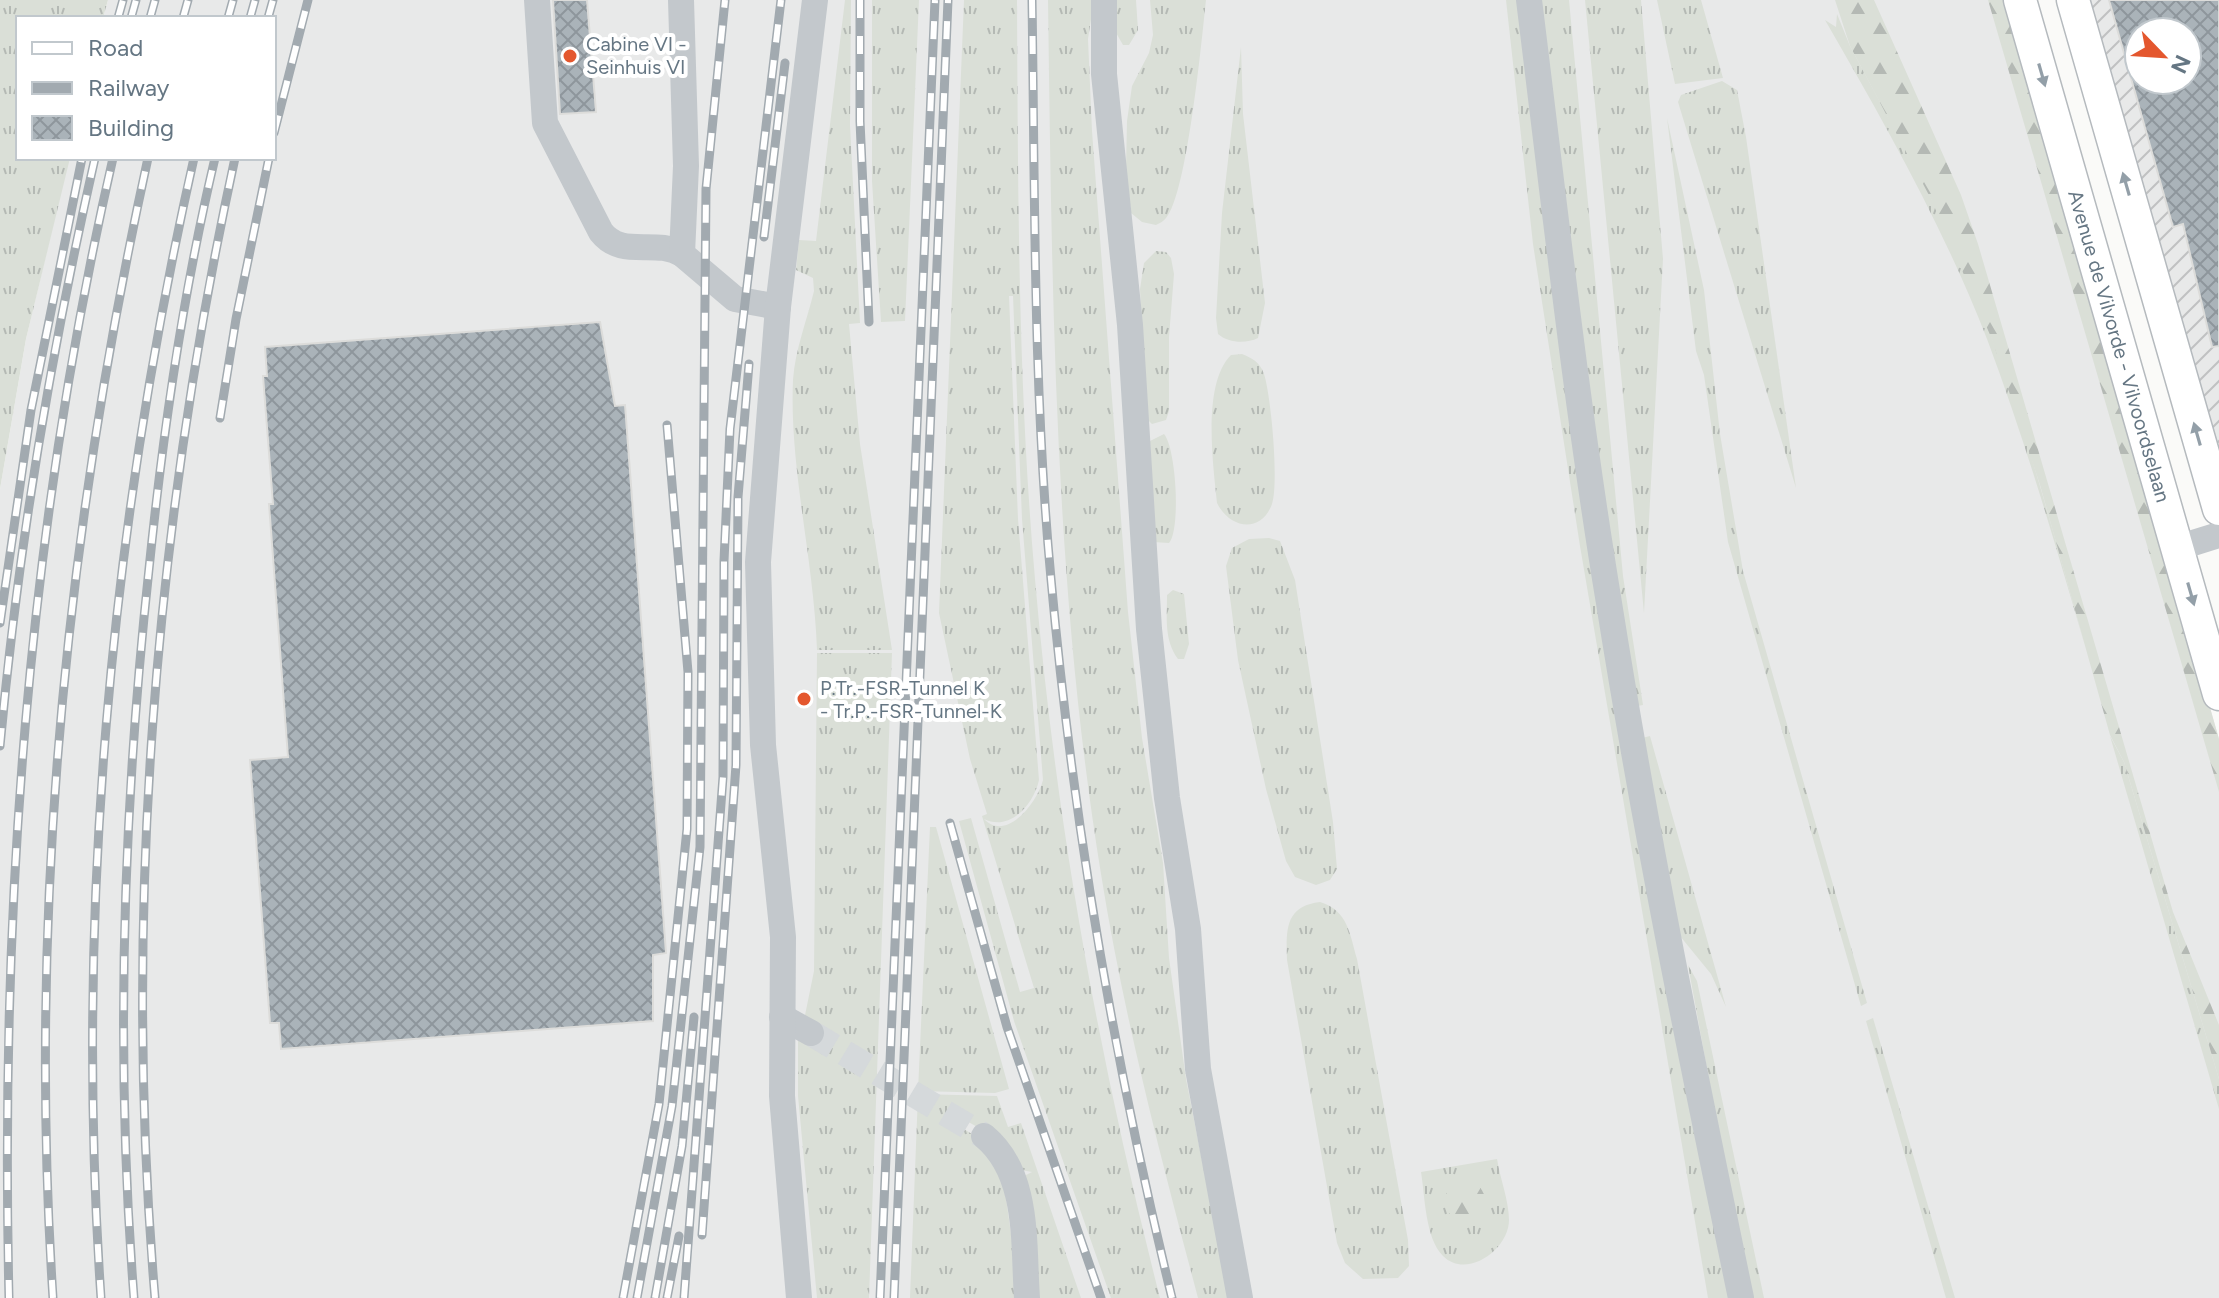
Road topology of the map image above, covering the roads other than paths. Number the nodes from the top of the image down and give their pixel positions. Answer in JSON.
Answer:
{"nodes":[{"id":1,"x":537,"y":0,"type":"edge"},
{"id":2,"x":681,"y":0,"type":"edge"},
{"id":3,"x":815,"y":0,"type":"edge"},
{"id":4,"x":1104,"y":0,"type":"edge"},
{"id":5,"x":1529,"y":0,"type":"edge"},
{"id":6,"x":2020,"y":0,"type":"edge"},
{"id":7,"x":2073,"y":0,"type":"edge"},
{"id":8,"x":682,"y":254,"type":"junction"},
{"id":9,"x":778,"y":307,"type":"junction"},
{"id":10,"x":2219,"y":509,"type":"edge"},
{"id":11,"x":2219,"y":535,"type":"edge"},
{"id":12,"x":2177,"y":548,"type":"junction"},
{"id":13,"x":2219,"y":694,"type":"edge"},
{"id":14,"x":782,"y":1017,"type":"junction"},
{"id":15,"x":811,"y":1033,"type":"tunnel mouth"},
{"id":16,"x":984,"y":1136,"type":"tunnel mouth"},
{"id":17,"x":799,"y":1298,"type":"edge"},
{"id":18,"x":1027,"y":1298,"type":"edge"},
{"id":19,"x":1240,"y":1298,"type":"edge"},
{"id":20,"x":1741,"y":1298,"type":"edge"}],
"edges":[{"from":1,"to":8,"type":"lane"},
{"from":2,"to":8,"type":"lane"},
{"from":3,"to":9,"type":"lane"},
{"from":4,"to":19,"type":"lane"},
{"from":5,"to":20,"type":"lane"},
{"from":6,"to":12,"type":"main road","name":"Avenue de Vilvorde - Vilvoordselaan","one_way":true},
{"from":10,"to":7,"type":"main road","one_way":true},
{"from":8,"to":9,"type":"lane"},
{"from":9,"to":14,"type":"lane"},
{"from":11,"to":12,"type":"lane"},
{"from":12,"to":13,"type":"main road","name":"Avenue de Vilvorde - Vilvoordselaan","one_way":true},
{"from":14,"to":15,"type":"lane"},
{"from":14,"to":17,"type":"lane"},
{"from":16,"to":18,"type":"lane"}]}
